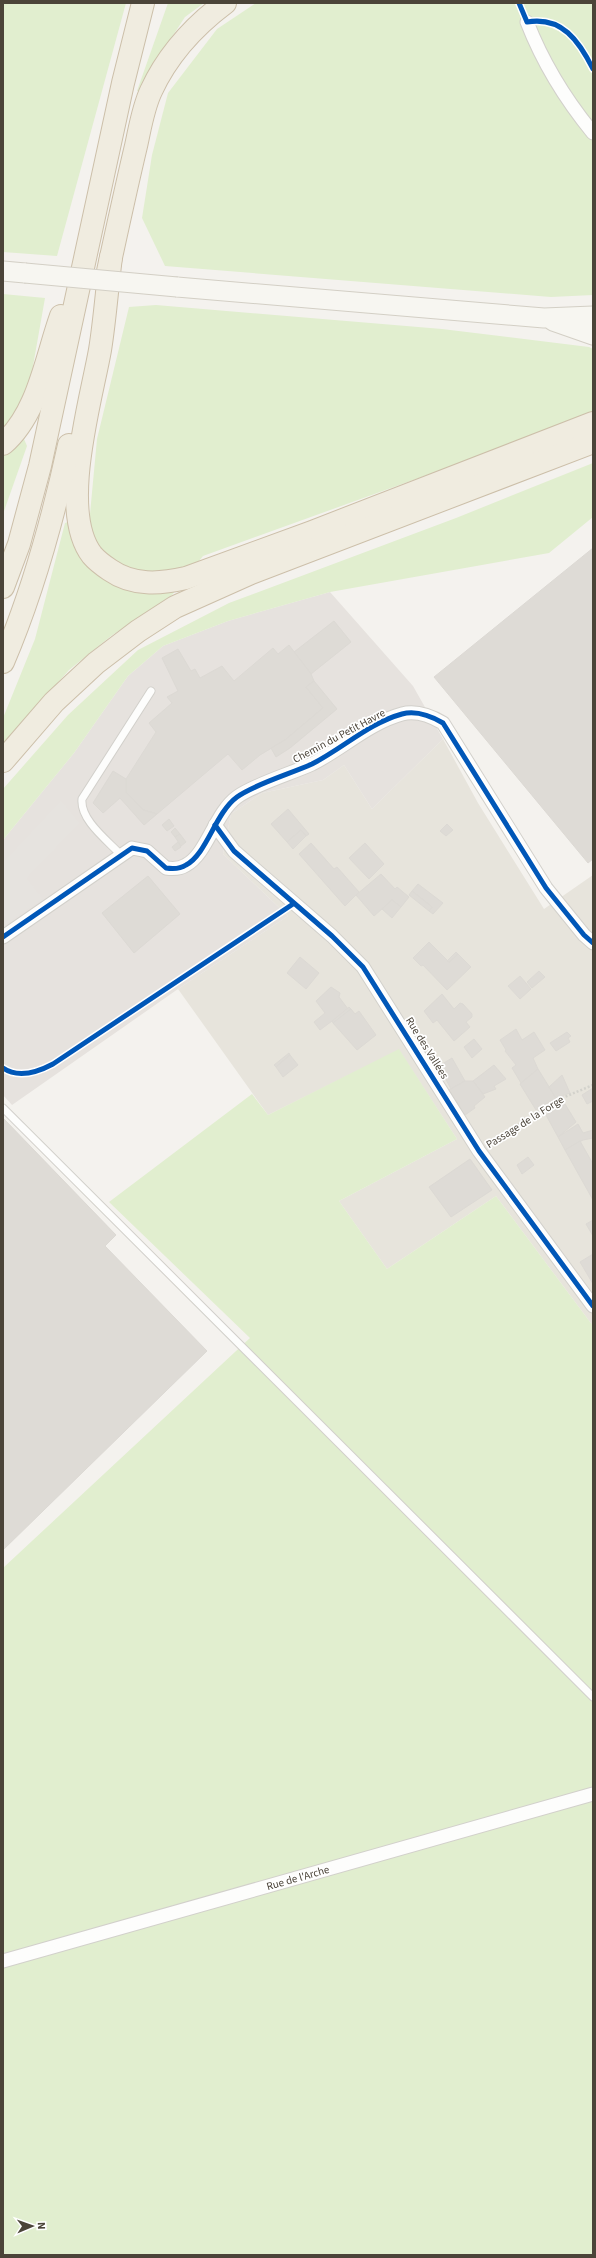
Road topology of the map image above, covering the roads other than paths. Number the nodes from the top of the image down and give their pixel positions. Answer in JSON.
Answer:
{"nodes":[{"id":1,"x":142,"y":3,"type":"edge"},
{"id":2,"x":224,"y":3,"type":"edge"},
{"id":3,"x":526,"y":22,"type":"dead end"},
{"id":4,"x":593,"y":133,"type":"edge"},
{"id":5,"x":91,"y":230,"type":"junction"},
{"id":6,"x":111,"y":257,"type":"junction"},
{"id":7,"x":3,"y":271,"type":"edge"},
{"id":8,"x":593,"y":316,"type":"edge"},
{"id":9,"x":544,"y":318,"type":"junction"},
{"id":10,"x":593,"y":335,"type":"edge"},
{"id":11,"x":593,"y":423,"type":"edge"},
{"id":12,"x":593,"y":442,"type":"edge"},
{"id":13,"x":3,"y":444,"type":"edge"},
{"id":14,"x":3,"y":587,"type":"edge"},
{"id":15,"x":3,"y":662,"type":"edge"},
{"id":16,"x":151,"y":691,"type":"dead end"},
{"id":17,"x":3,"y":761,"type":"edge"},
{"id":18,"x":215,"y":826,"type":"junction"},
{"id":19,"x":121,"y":855,"type":"junction"},
{"id":20,"x":3,"y":937,"type":"edge"},
{"id":21,"x":593,"y":943,"type":"edge"},
{"id":22,"x":3,"y":1108,"type":"edge"},
{"id":23,"x":593,"y":1306,"type":"edge"},
{"id":24,"x":593,"y":1697,"type":"edge"},
{"id":25,"x":593,"y":1794,"type":"edge"},
{"id":26,"x":3,"y":1961,"type":"edge"}],
"edges":[{"from":1,"to":5,"type":"highway"},
{"from":2,"to":6,"type":"highway"},
{"from":3,"to":4,"type":"street"},
{"from":5,"to":13,"type":"highway"},
{"from":5,"to":14,"type":"highway"},
{"from":6,"to":11,"type":"highway"},
{"from":6,"to":15,"type":"highway"},
{"from":7,"to":9,"type":"main road","bridge":true},
{"from":8,"to":9,"type":"main road"},
{"from":9,"to":10,"type":"main road"},
{"from":12,"to":17,"type":"highway"},
{"from":16,"to":19,"type":"lane"},
{"from":18,"to":19,"type":"street","name":"Chemin du Petit Havre"},
{"from":18,"to":21,"type":"street","name":"Chemin du Petit Havre"},
{"from":18,"to":23,"type":"street","name":"Rue des Vallées"},
{"from":19,"to":20,"type":"street","name":"Chemin du Petit Havre"},
{"from":22,"to":24,"type":"lane"},
{"from":25,"to":26,"type":"street","name":"Rue de l'Arche"}]}
